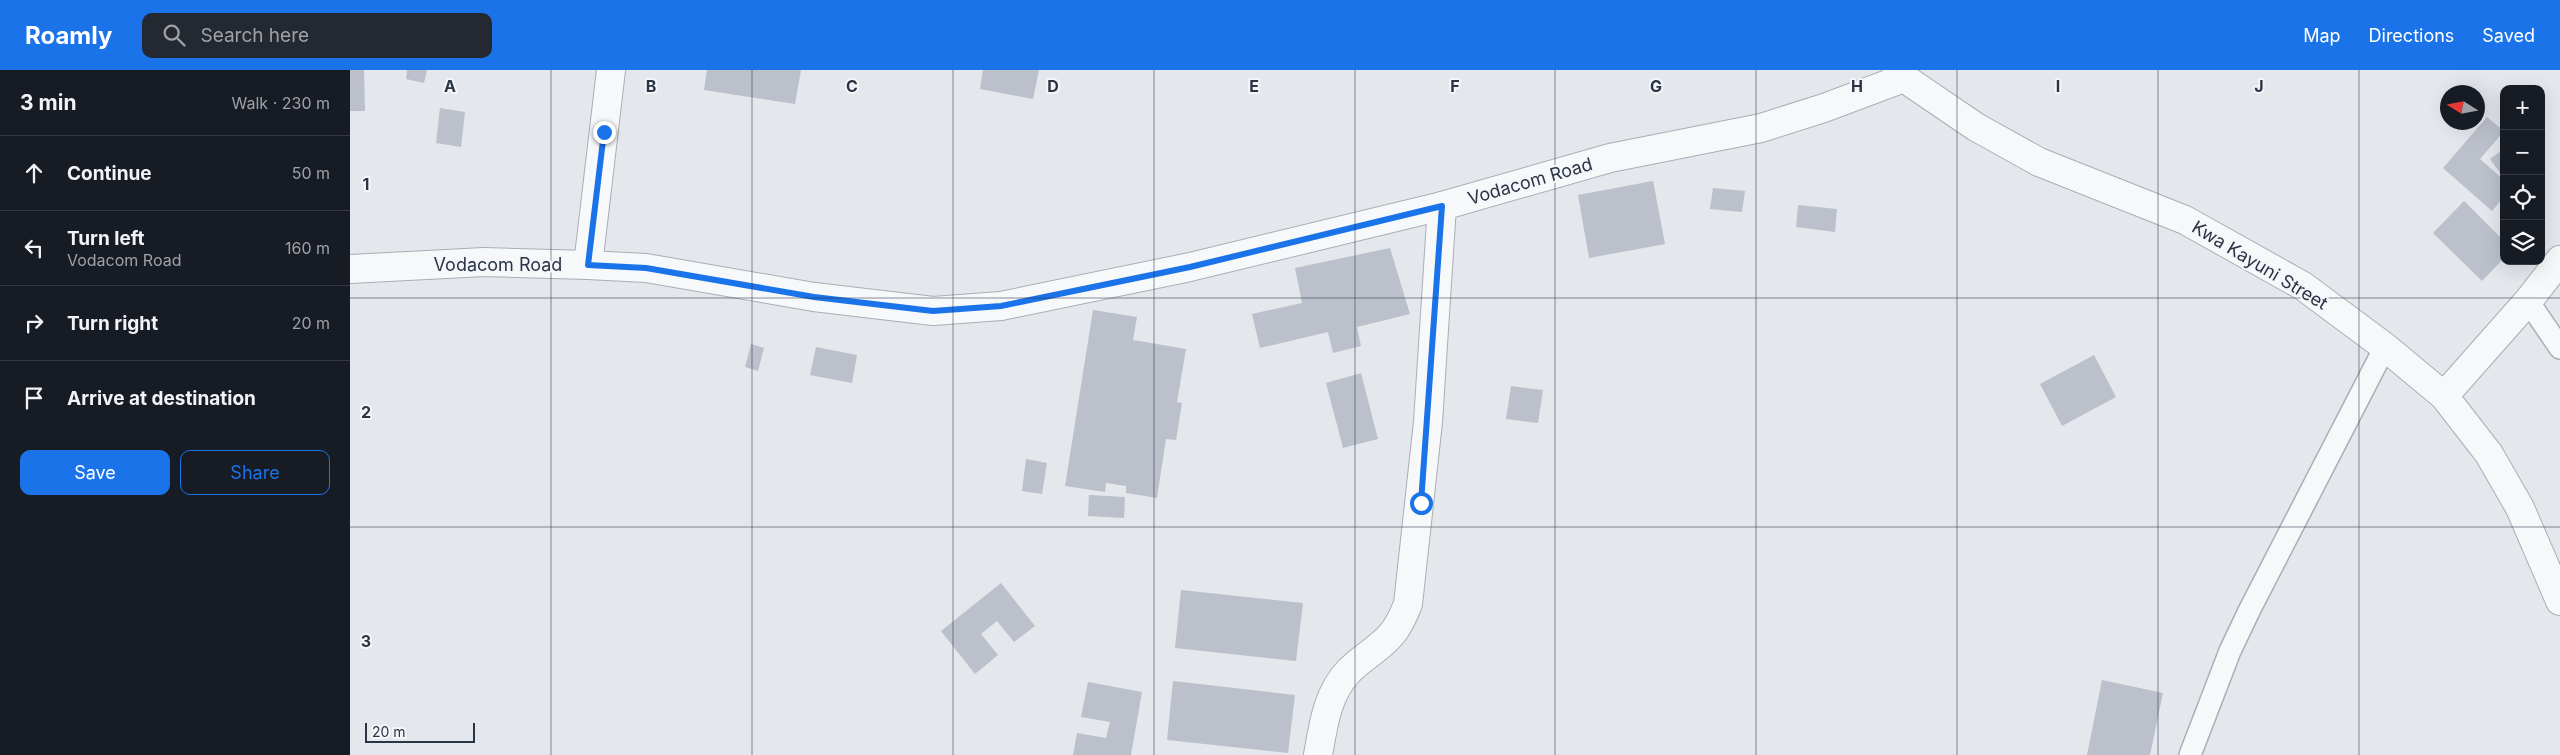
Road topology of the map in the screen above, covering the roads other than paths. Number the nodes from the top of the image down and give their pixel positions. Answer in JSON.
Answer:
{"nodes":[{"id":1,"x":610,"y":70,"type":"edge"},
{"id":2,"x":1900,"y":74,"type":"edge"},
{"id":3,"x":1442,"y":206,"type":"junction"},
{"id":4,"x":2560,"y":260,"type":"edge"},
{"id":5,"x":588,"y":265,"type":"junction"},
{"id":6,"x":350,"y":269,"type":"edge"},
{"id":7,"x":2528,"y":302,"type":"junction"},
{"id":8,"x":2385,"y":347,"type":"junction"},
{"id":9,"x":2560,"y":348,"type":"edge"},
{"id":10,"x":2444,"y":396,"type":"junction"},
{"id":11,"x":2560,"y":602,"type":"edge"},
{"id":12,"x":1318,"y":755,"type":"edge"},
{"id":13,"x":2190,"y":755,"type":"edge"}],
"edges":[{"from":1,"to":5,"type":"street"},
{"from":2,"to":3,"type":"street","name":"Vodacom Road"},
{"from":2,"to":8,"type":"street","name":"Kwa Kayuni Street"},
{"from":3,"to":5,"type":"street","name":"Vodacom Road"},
{"from":3,"to":12,"type":"street"},
{"from":4,"to":7,"type":"street"},
{"from":5,"to":6,"type":"street","name":"Vodacom Road"},
{"from":7,"to":9,"type":"lane"},
{"from":7,"to":10,"type":"street"},
{"from":8,"to":10,"type":"street","name":"Kwa Kayuni Street"},
{"from":8,"to":13,"type":"lane"},
{"from":10,"to":11,"type":"street","name":"Kwa Kayuni Street"}]}
